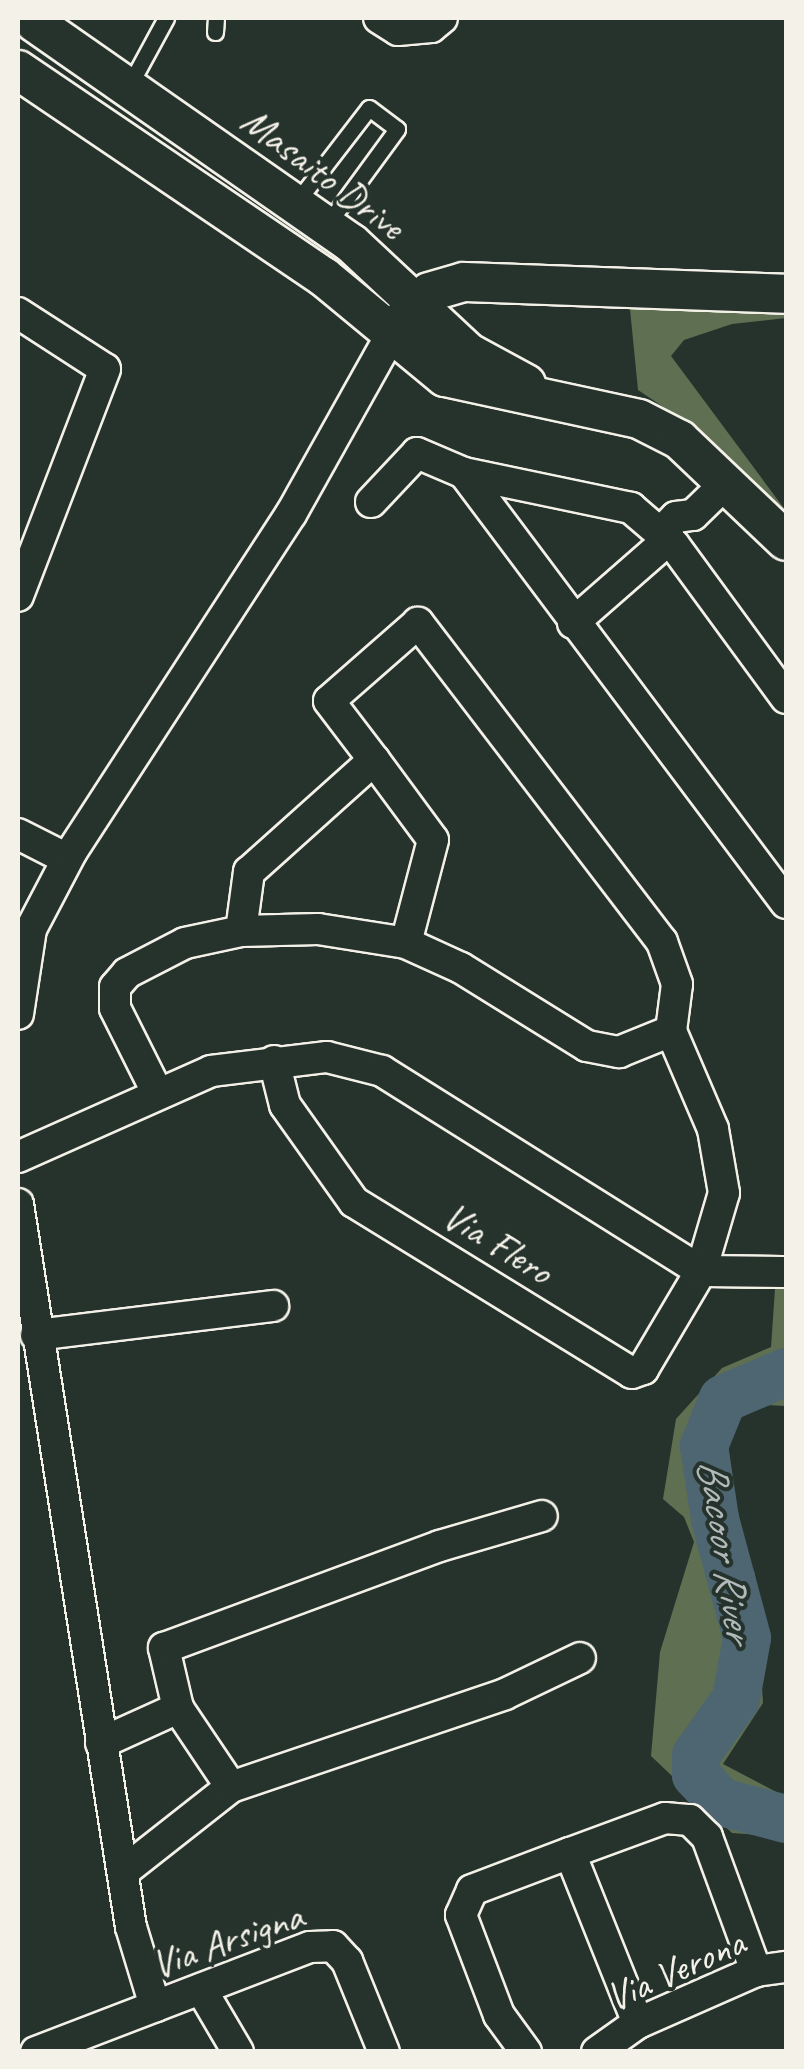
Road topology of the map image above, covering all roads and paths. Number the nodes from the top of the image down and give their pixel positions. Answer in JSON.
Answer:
{"nodes":[{"id":1,"x":166,"y":18,"type":"edge"},
{"id":2,"x":379,"y":18,"type":"edge"},
{"id":3,"x":442,"y":18,"type":"edge"},
{"id":4,"x":33,"y":20,"type":"edge"},
{"id":5,"x":18,"y":68,"type":"edge"},
{"id":6,"x":128,"y":88,"type":"junction"},
{"id":7,"x":295,"y":204,"type":"junction"},
{"id":8,"x":326,"y":226,"type":"junction"},
{"id":9,"x":786,"y":294,"type":"edge"},
{"id":10,"x":415,"y":302,"type":"junction"},
{"id":11,"x":18,"y":312,"type":"edge"},
{"id":12,"x":391,"y":335,"type":"junction"},
{"id":13,"x":555,"y":396,"type":"junction"},
{"id":14,"x":464,"y":474,"type":"junction"},
{"id":15,"x":728,"y":482,"type":"junction"},
{"id":16,"x":370,"y":502,"type":"dead end"},
{"id":17,"x":668,"y":539,"type":"junction"},
{"id":18,"x":786,"y":540,"type":"edge"},
{"id":19,"x":18,"y":596,"type":"edge"},
{"id":20,"x":573,"y":623,"type":"junction"},
{"id":21,"x":786,"y":698,"type":"edge"},
{"id":22,"x":374,"y":760,"type":"junction"},
{"id":23,"x":18,"y":834,"type":"edge"},
{"id":24,"x":67,"y":860,"type":"junction"},
{"id":25,"x":786,"y":904,"type":"edge"},
{"id":26,"x":241,"y":931,"type":"junction"},
{"id":27,"x":406,"y":943,"type":"junction"},
{"id":28,"x":18,"y":1014,"type":"edge"},
{"id":29,"x":671,"y":1031,"type":"junction"},
{"id":30,"x":274,"y":1061,"type":"junction"},
{"id":31,"x":158,"y":1094,"type":"junction"},
{"id":32,"x":18,"y":1157,"type":"edge"},
{"id":33,"x":18,"y":1204,"type":"edge"},
{"id":34,"x":702,"y":1271,"type":"junction"},
{"id":35,"x":781,"y":1272,"type":"edge"},
{"id":36,"x":273,"y":1306,"type":"dead end"},
{"id":37,"x":36,"y":1335,"type":"junction"},
{"id":38,"x":542,"y":1516,"type":"dead end"},
{"id":39,"x":580,"y":1658,"type":"dead end"},
{"id":40,"x":178,"y":1708,"type":"junction"},
{"id":41,"x":101,"y":1742,"type":"junction"},
{"id":42,"x":231,"y":1786,"type":"junction"},
{"id":43,"x":570,"y":1854,"type":"junction"},
{"id":44,"x":122,"y":1872,"type":"junction"},
{"id":45,"x":771,"y":1969,"type":"edge"},
{"id":46,"x":201,"y":1989,"type":"junction"},
{"id":47,"x":155,"y":2006,"type":"junction"},
{"id":48,"x":638,"y":2022,"type":"junction"},
{"id":49,"x":92,"y":2042,"type":"edge"},
{"id":50,"x":36,"y":2052,"type":"edge"},
{"id":51,"x":238,"y":2052,"type":"edge"},
{"id":52,"x":384,"y":2052,"type":"edge"},
{"id":53,"x":526,"y":2052,"type":"edge"},
{"id":54,"x":598,"y":2052,"type":"edge"}],
"edges":[{"from":1,"to":6,"type":"lane"},
{"from":2,"to":3,"type":"street"},
{"from":4,"to":5,"type":"street"},
{"from":4,"to":6,"type":"street","name":"Masaito Drive"},
{"from":5,"to":12,"type":"street","name":"Masaito Drive"},
{"from":6,"to":7,"type":"street","name":"Masaito Drive"},
{"from":7,"to":8,"type":"street","name":"Masaito Drive"},
{"from":7,"to":8,"type":"lane"},
{"from":8,"to":10,"type":"street","name":"Masaito Drive"},
{"from":9,"to":10,"type":"street"},
{"from":10,"to":12,"type":"street"},
{"from":10,"to":13,"type":"street","name":"Masaito Drive"},
{"from":11,"to":19,"type":"street"},
{"from":12,"to":13,"type":"street","name":"Masaito Drive"},
{"from":12,"to":24,"type":"street"},
{"from":13,"to":15,"type":"street","name":"Masaito Drive"},
{"from":14,"to":16,"type":"street"},
{"from":14,"to":17,"type":"street"},
{"from":14,"to":20,"type":"street"},
{"from":15,"to":17,"type":"street"},
{"from":15,"to":18,"type":"street","name":"Masaito Drive"},
{"from":17,"to":20,"type":"street"},
{"from":17,"to":21,"type":"street"},
{"from":20,"to":25,"type":"street"},
{"from":22,"to":26,"type":"street"},
{"from":22,"to":27,"type":"street"},
{"from":22,"to":29,"type":"street"},
{"from":23,"to":24,"type":"street"},
{"from":24,"to":28,"type":"street"},
{"from":26,"to":27,"type":"street"},
{"from":26,"to":31,"type":"street"},
{"from":27,"to":29,"type":"street"},
{"from":29,"to":34,"type":"street"},
{"from":30,"to":31,"type":"street"},
{"from":30,"to":34,"type":"street"},
{"from":30,"to":34,"type":"street","name":"Via Flero"},
{"from":31,"to":32,"type":"street"},
{"from":33,"to":37,"type":"street"},
{"from":34,"to":35,"type":"street"},
{"from":36,"to":37,"type":"street"},
{"from":37,"to":41,"type":"street"},
{"from":38,"to":40,"type":"street"},
{"from":39,"to":42,"type":"street"},
{"from":40,"to":41,"type":"street"},
{"from":40,"to":42,"type":"street"},
{"from":41,"to":44,"type":"street"},
{"from":42,"to":44,"type":"street"},
{"from":43,"to":45,"type":"street"},
{"from":43,"to":48,"type":"street"},
{"from":43,"to":53,"type":"street"},
{"from":44,"to":47,"type":"street"},
{"from":45,"to":48,"type":"street","name":"Via Verona"},
{"from":46,"to":47,"type":"street","name":"Via Arsigna"},
{"from":46,"to":51,"type":"street"},
{"from":46,"to":52,"type":"street","name":"Via Arsigna"},
{"from":47,"to":49,"type":"street","name":"Via Arsigna"},
{"from":48,"to":54,"type":"street","name":"Via Verona"},
{"from":49,"to":50,"type":"street","name":"Via Arsigna"}]}
